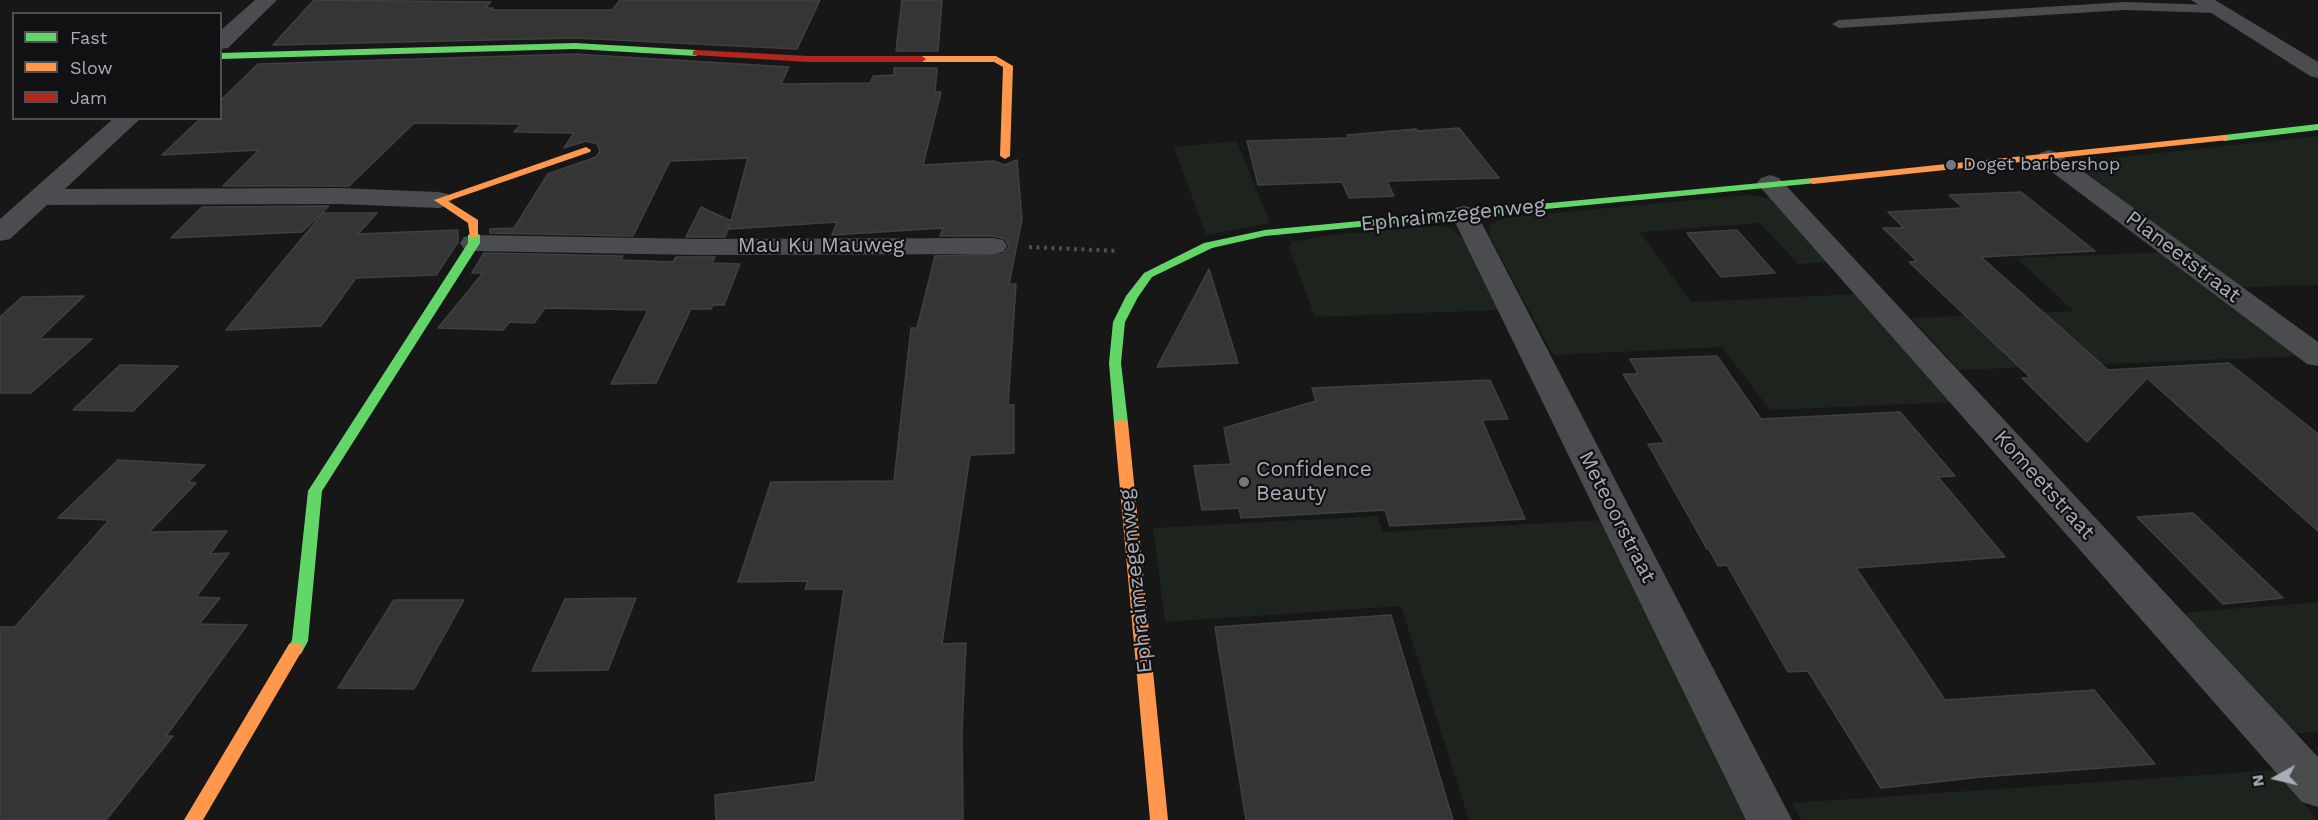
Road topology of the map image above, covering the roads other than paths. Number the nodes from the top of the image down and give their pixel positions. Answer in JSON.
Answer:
{"nodes":[{"id":1,"x":267,"y":0,"type":"edge"},
{"id":2,"x":2208,"y":4,"type":"edge"},
{"id":3,"x":1839,"y":24,"type":"dead end"},
{"id":4,"x":222,"y":41,"type":"edge"},
{"id":5,"x":222,"y":56,"type":"edge"},
{"id":6,"x":2318,"y":71,"type":"edge"},
{"id":7,"x":127,"y":120,"type":"edge"},
{"id":8,"x":2318,"y":127,"type":"edge"},
{"id":9,"x":586,"y":150,"type":"dead end"},
{"id":10,"x":1005,"y":156,"type":"dead end"},
{"id":11,"x":2049,"y":158,"type":"junction"},
{"id":12,"x":1770,"y":183,"type":"junction"},
{"id":13,"x":439,"y":200,"type":"junction"},
{"id":14,"x":21,"y":208,"type":"edge"},
{"id":15,"x":1464,"y":214,"type":"junction"},
{"id":16,"x":0,"y":233,"type":"edge"},
{"id":17,"x":474,"y":243,"type":"junction"},
{"id":18,"x":993,"y":246,"type":"road end"},
{"id":19,"x":2318,"y":357,"type":"edge"},
{"id":20,"x":2318,"y":788,"type":"edge"},
{"id":21,"x":193,"y":820,"type":"edge"},
{"id":22,"x":1159,"y":820,"type":"edge"},
{"id":23,"x":1770,"y":820,"type":"edge"}],
"edges":[{"from":1,"to":4,"type":"street"},
{"from":2,"to":3,"type":"lane"},
{"from":2,"to":6,"type":"street"},
{"from":5,"to":10,"type":"street"},
{"from":7,"to":14,"type":"street"},
{"from":8,"to":11,"type":"street","name":"Ephraimzegenweg"},
{"from":9,"to":13,"type":"street"},
{"from":11,"to":12,"type":"street","name":"Ephraimzegenweg"},
{"from":11,"to":19,"type":"street","name":"Planeetstraat"},
{"from":12,"to":15,"type":"street","name":"Ephraimzegenweg"},
{"from":12,"to":20,"type":"street","name":"Komeetstraat"},
{"from":13,"to":14,"type":"street"},
{"from":13,"to":17,"type":"street"},
{"from":14,"to":16,"type":"street"},
{"from":15,"to":22,"type":"street","name":"Ephraimzegenweg"},
{"from":15,"to":23,"type":"street","name":"Meteoorstraat"},
{"from":17,"to":18,"type":"street","name":"Mau Ku Mauweg"},
{"from":17,"to":21,"type":"street"}]}
